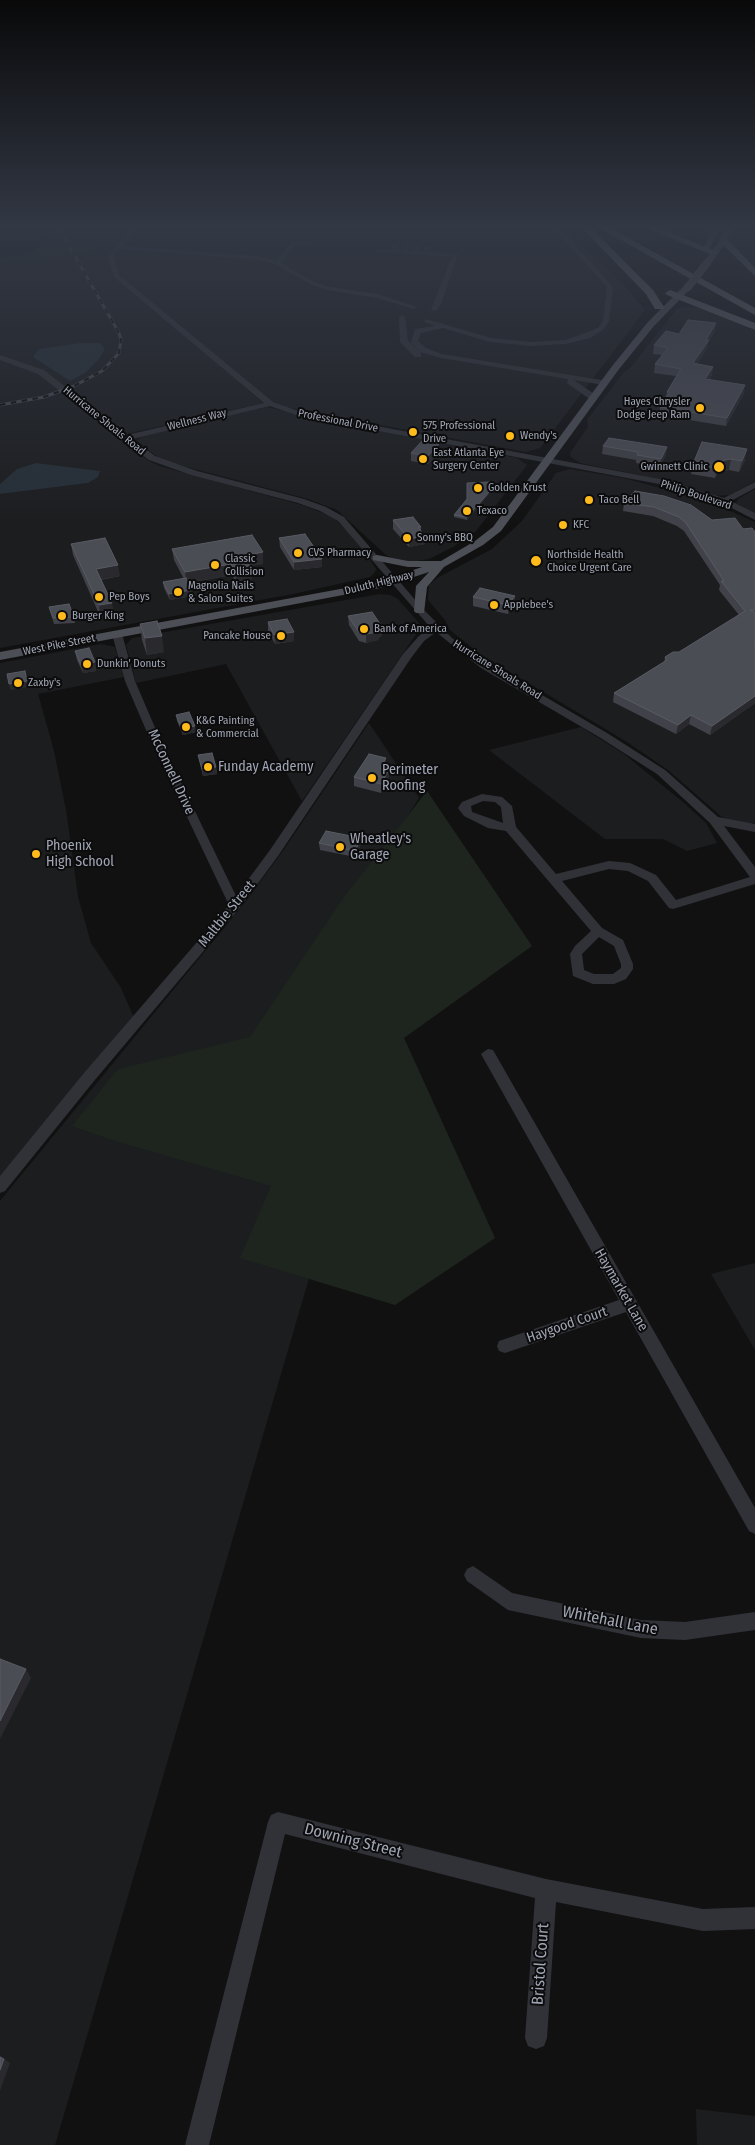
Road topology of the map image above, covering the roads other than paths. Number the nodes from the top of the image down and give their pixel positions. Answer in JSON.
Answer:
{"nodes":[{"id":1,"x":175,"y":325,"type":"edge"},
{"id":2,"x":402,"y":325,"type":"edge"},
{"id":3,"x":413,"y":325,"type":"edge"},
{"id":4,"x":444,"y":325,"type":"edge"},
{"id":5,"x":451,"y":325,"type":"edge"},
{"id":6,"x":604,"y":325,"type":"edge"},
{"id":7,"x":650,"y":325,"type":"edge"},
{"id":8,"x":453,"y":327,"type":"junction"},
{"id":9,"x":414,"y":341,"type":"junction"},
{"id":10,"x":0,"y":357,"type":"edge"},
{"id":11,"x":452,"y":367,"type":"dead end"},
{"id":12,"x":464,"y":369,"type":"dead end"},
{"id":13,"x":613,"y":372,"type":"junction"},
{"id":14,"x":570,"y":379,"type":"junction"},
{"id":15,"x":604,"y":384,"type":"junction"},
{"id":16,"x":594,"y":398,"type":"junction"},
{"id":17,"x":270,"y":404,"type":"junction"},
{"id":18,"x":125,"y":438,"type":"junction"},
{"id":19,"x":547,"y":461,"type":"junction"},
{"id":20,"x":755,"y":485,"type":"edge"},
{"id":21,"x":725,"y":501,"type":"junction"},
{"id":22,"x":755,"y":517,"type":"edge"},
{"id":23,"x":377,"y":558,"type":"junction"},
{"id":24,"x":445,"y":563,"type":"junction"},
{"id":25,"x":396,"y":581,"type":"junction"},
{"id":26,"x":420,"y":611,"type":"junction"},
{"id":27,"x":435,"y":628,"type":"junction"},
{"id":28,"x":118,"y":634,"type":"junction"},
{"id":29,"x":1,"y":654,"type":"edge"},
{"id":30,"x":714,"y":820,"type":"junction"},
{"id":31,"x":510,"y":828,"type":"dead end"},
{"id":32,"x":755,"y":828,"type":"edge"},
{"id":33,"x":755,"y":834,"type":"edge"},
{"id":34,"x":731,"y":840,"type":"junction"},
{"id":35,"x":755,"y":875,"type":"edge"},
{"id":36,"x":552,"y":879,"type":"junction"},
{"id":37,"x":755,"y":880,"type":"edge"},
{"id":38,"x":235,"y":906,"type":"junction"},
{"id":39,"x":598,"y":931,"type":"dead end"},
{"id":40,"x":488,"y":1054,"type":"dead end"},
{"id":41,"x":0,"y":1187,"type":"edge"},
{"id":42,"x":629,"y":1304,"type":"junction"},
{"id":43,"x":505,"y":1346,"type":"dead end"},
{"id":44,"x":755,"y":1524,"type":"edge"},
{"id":45,"x":473,"y":1575,"type":"dead end"},
{"id":46,"x":755,"y":1621,"type":"edge"},
{"id":47,"x":546,"y":1890,"type":"junction"},
{"id":48,"x":755,"y":1918,"type":"edge"},
{"id":49,"x":536,"y":2038,"type":"dead end"},
{"id":50,"x":197,"y":2145,"type":"edge"}],
"edges":[{"from":1,"to":17,"type":"street","name":"Professional Drive"},
{"from":2,"to":11,"type":"street"},
{"from":3,"to":9,"type":"street"},
{"from":4,"to":8,"type":"street"},
{"from":5,"to":8,"type":"street"},
{"from":6,"to":8,"type":"street"},
{"from":7,"to":13,"type":"main road","name":"Duluth Highway"},
{"from":8,"to":9,"type":"street"},
{"from":9,"to":14,"type":"street"},
{"from":10,"to":18,"type":"street","name":"Hurricane Shoals Road"},
{"from":12,"to":14,"type":"street"},
{"from":13,"to":14,"type":"street"},
{"from":13,"to":15,"type":"main road","name":"Duluth Highway"},
{"from":14,"to":15,"type":"street"},
{"from":14,"to":16,"type":"street"},
{"from":15,"to":16,"type":"main road","name":"Duluth Highway"},
{"from":16,"to":19,"type":"main road","name":"Duluth Highway"},
{"from":17,"to":18,"type":"street","name":"Wellness Way"},
{"from":17,"to":19,"type":"street","name":"Professional Drive"},
{"from":18,"to":23,"type":"street","name":"Hurricane Shoals Road"},
{"from":19,"to":21,"type":"street","name":"Philip Boulevard"},
{"from":19,"to":24,"type":"main road","name":"Duluth Highway"},
{"from":20,"to":21,"type":"street"},
{"from":21,"to":22,"type":"street","name":"Philip Boulevard"},
{"from":23,"to":24,"type":"main road"},
{"from":23,"to":25,"type":"street","name":"Hurricane Shoals Road"},
{"from":24,"to":25,"type":"main road","name":"Duluth Highway"},
{"from":24,"to":26,"type":"main road"},
{"from":25,"to":26,"type":"street","name":"Hurricane Shoals Road"},
{"from":25,"to":28,"type":"main road","name":"Duluth Highway"},
{"from":26,"to":27,"type":"street","name":"Hurricane Shoals Road"},
{"from":27,"to":30,"type":"street","name":"Hurricane Shoals Road"},
{"from":27,"to":38,"type":"street","name":"Maltbie Street"},
{"from":28,"to":29,"type":"main road","name":"West Pike Street"},
{"from":28,"to":38,"type":"street","name":"McConnell Drive"},
{"from":30,"to":32,"type":"street"},
{"from":30,"to":34,"type":"street","name":"Hurricane Shoals Road"},
{"from":31,"to":36,"type":"street"},
{"from":33,"to":34,"type":"street"},
{"from":34,"to":35,"type":"street","name":"Hurricane Shoals Road"},
{"from":36,"to":37,"type":"street"},
{"from":36,"to":39,"type":"street"},
{"from":38,"to":41,"type":"street","name":"Maltbie Street"},
{"from":40,"to":42,"type":"street","name":"Haymarket Lane"},
{"from":42,"to":43,"type":"street","name":"Haygood Court"},
{"from":42,"to":44,"type":"street","name":"Haymarket Lane"},
{"from":45,"to":46,"type":"street","name":"Whitehall Lane"},
{"from":47,"to":48,"type":"street","name":"Downing Street"},
{"from":47,"to":49,"type":"street","name":"Bristol Court"},
{"from":47,"to":50,"type":"street","name":"Downing Street"}]}
